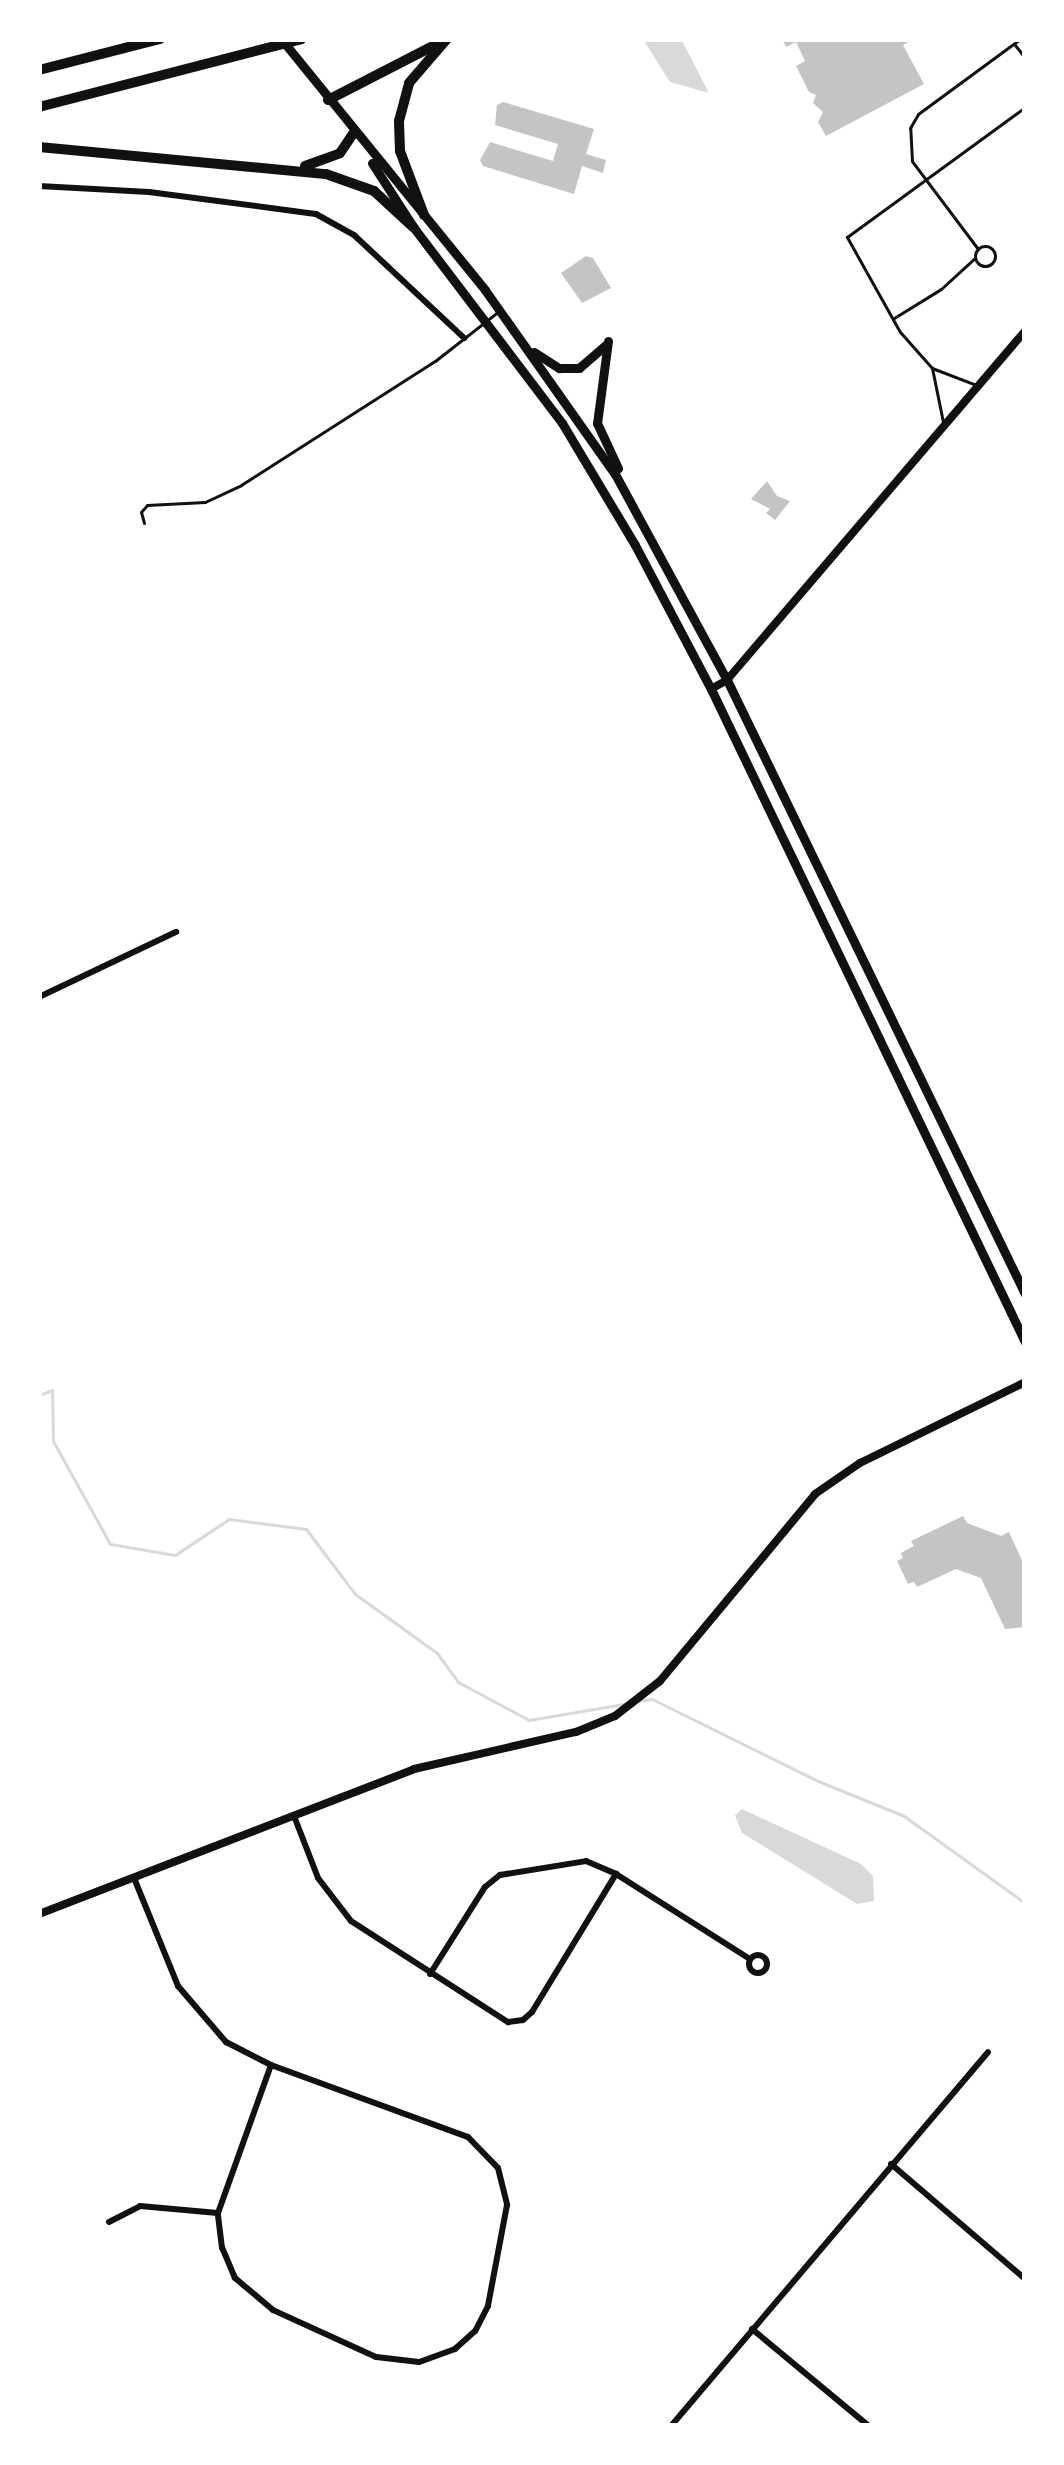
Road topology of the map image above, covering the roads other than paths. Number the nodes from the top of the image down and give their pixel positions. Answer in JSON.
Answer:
{"nodes":[{"id":1,"x":160,"y":39,"type":"edge"},
{"id":2,"x":281,"y":39,"type":"edge"},
{"id":3,"x":301,"y":39,"type":"edge"},
{"id":4,"x":447,"y":39,"type":"edge"},
{"id":5,"x":1017,"y":41,"type":"edge"},
{"id":6,"x":1025,"y":58,"type":"edge"},
{"id":7,"x":39,"y":70,"type":"edge"},
{"id":8,"x":328,"y":100,"type":"junction"},
{"id":9,"x":39,"y":107,"type":"edge"},
{"id":10,"x":1025,"y":107,"type":"edge"},
{"id":11,"x":353,"y":134,"type":"junction"},
{"id":12,"x":39,"y":147,"type":"edge"},
{"id":13,"x":290,"y":168,"type":"junction"},
{"id":14,"x":925,"y":183,"type":"junction"},
{"id":15,"x":39,"y":186,"type":"edge"},
{"id":16,"x":424,"y":215,"type":"junction"},
{"id":17,"x":414,"y":228,"type":"junction"},
{"id":18,"x":978,"y":249,"type":"junction"},
{"id":19,"x":975,"y":258,"type":"junction"},
{"id":20,"x":500,"y":310,"type":"junction"},
{"id":21,"x":892,"y":319,"type":"junction"},
{"id":22,"x":485,"y":322,"type":"junction"},
{"id":23,"x":1025,"y":331,"type":"edge"},
{"id":24,"x":464,"y":338,"type":"junction"},
{"id":25,"x":525,"y":346,"type":"junction"},
{"id":26,"x":932,"y":368,"type":"junction"},
{"id":27,"x":978,"y":386,"type":"junction"},
{"id":28,"x":943,"y":426,"type":"junction"},
{"id":29,"x":144,"y":523,"type":"dead end"},
{"id":30,"x":654,"y":543,"type":"junction"},
{"id":31,"x":727,"y":680,"type":"junction"},
{"id":32,"x":711,"y":689,"type":"junction"},
{"id":33,"x":176,"y":932,"type":"dead end"},
{"id":34,"x":39,"y":997,"type":"edge"},
{"id":35,"x":1025,"y":1294,"type":"edge"},
{"id":36,"x":1025,"y":1342,"type":"edge"},
{"id":37,"x":1025,"y":1382,"type":"edge"},
{"id":38,"x":294,"y":1816,"type":"junction"},
{"id":39,"x":616,"y":1874,"type":"junction"},
{"id":40,"x":134,"y":1878,"type":"junction"},
{"id":41,"x":39,"y":1914,"type":"edge"},
{"id":42,"x":750,"y":1959,"type":"dead end"},
{"id":43,"x":430,"y":1974,"type":"junction"},
{"id":44,"x":988,"y":2052,"type":"dead end"},
{"id":45,"x":271,"y":2066,"type":"junction"},
{"id":46,"x":891,"y":2164,"type":"junction"},
{"id":47,"x":218,"y":2213,"type":"junction"},
{"id":48,"x":109,"y":2222,"type":"dead end"},
{"id":49,"x":1025,"y":2279,"type":"edge"},
{"id":50,"x":752,"y":2329,"type":"junction"},
{"id":51,"x":671,"y":2426,"type":"edge"},
{"id":52,"x":868,"y":2426,"type":"edge"}],
"edges":[{"from":1,"to":7,"type":"highway"},
{"from":2,"to":8,"type":"highway"},
{"from":3,"to":9,"type":"highway"},
{"from":4,"to":8,"type":"highway"},
{"from":4,"to":16,"type":"highway"},
{"from":5,"to":6,"type":"lane"},
{"from":5,"to":14,"type":"lane"},
{"from":8,"to":11,"type":"highway"},
{"from":10,"to":14,"type":"lane"},
{"from":11,"to":13,"type":"highway"},
{"from":11,"to":16,"type":"highway"},
{"from":11,"to":17,"type":"highway"},
{"from":12,"to":13,"type":"highway"},
{"from":13,"to":17,"type":"highway"},
{"from":14,"to":18,"type":"lane"},
{"from":14,"to":21,"type":"lane"},
{"from":15,"to":24,"type":"street"},
{"from":16,"to":20,"type":"highway"},
{"from":17,"to":22,"type":"highway"},
{"from":18,"to":19,"type":"lane"},
{"from":18,"to":19,"type":"lane"},
{"from":19,"to":21,"type":"lane"},
{"from":20,"to":22,"type":"lane"},
{"from":20,"to":25,"type":"highway"},
{"from":21,"to":26,"type":"lane"},
{"from":22,"to":24,"type":"lane"},
{"from":22,"to":32,"type":"highway"},
{"from":23,"to":27,"type":"street"},
{"from":24,"to":29,"type":"lane"},
{"from":25,"to":30,"type":"highway"},
{"from":25,"to":30,"type":"highway"},
{"from":26,"to":27,"type":"lane"},
{"from":26,"to":28,"type":"lane"},
{"from":27,"to":28,"type":"street"},
{"from":28,"to":31,"type":"street"},
{"from":30,"to":31,"type":"highway"},
{"from":31,"to":32,"type":"street"},
{"from":31,"to":35,"type":"highway"},
{"from":32,"to":36,"type":"highway"},
{"from":33,"to":34,"type":"street"},
{"from":37,"to":38,"type":"street"},
{"from":38,"to":40,"type":"street"},
{"from":38,"to":43,"type":"street"},
{"from":39,"to":42,"type":"street"},
{"from":39,"to":43,"type":"street"},
{"from":39,"to":43,"type":"street"},
{"from":40,"to":41,"type":"street"},
{"from":40,"to":45,"type":"street"},
{"from":44,"to":46,"type":"street"},
{"from":45,"to":47,"type":"street"},
{"from":45,"to":47,"type":"street"},
{"from":46,"to":49,"type":"street"},
{"from":46,"to":50,"type":"street"},
{"from":47,"to":48,"type":"street"},
{"from":50,"to":51,"type":"street"},
{"from":50,"to":52,"type":"street"}]}
